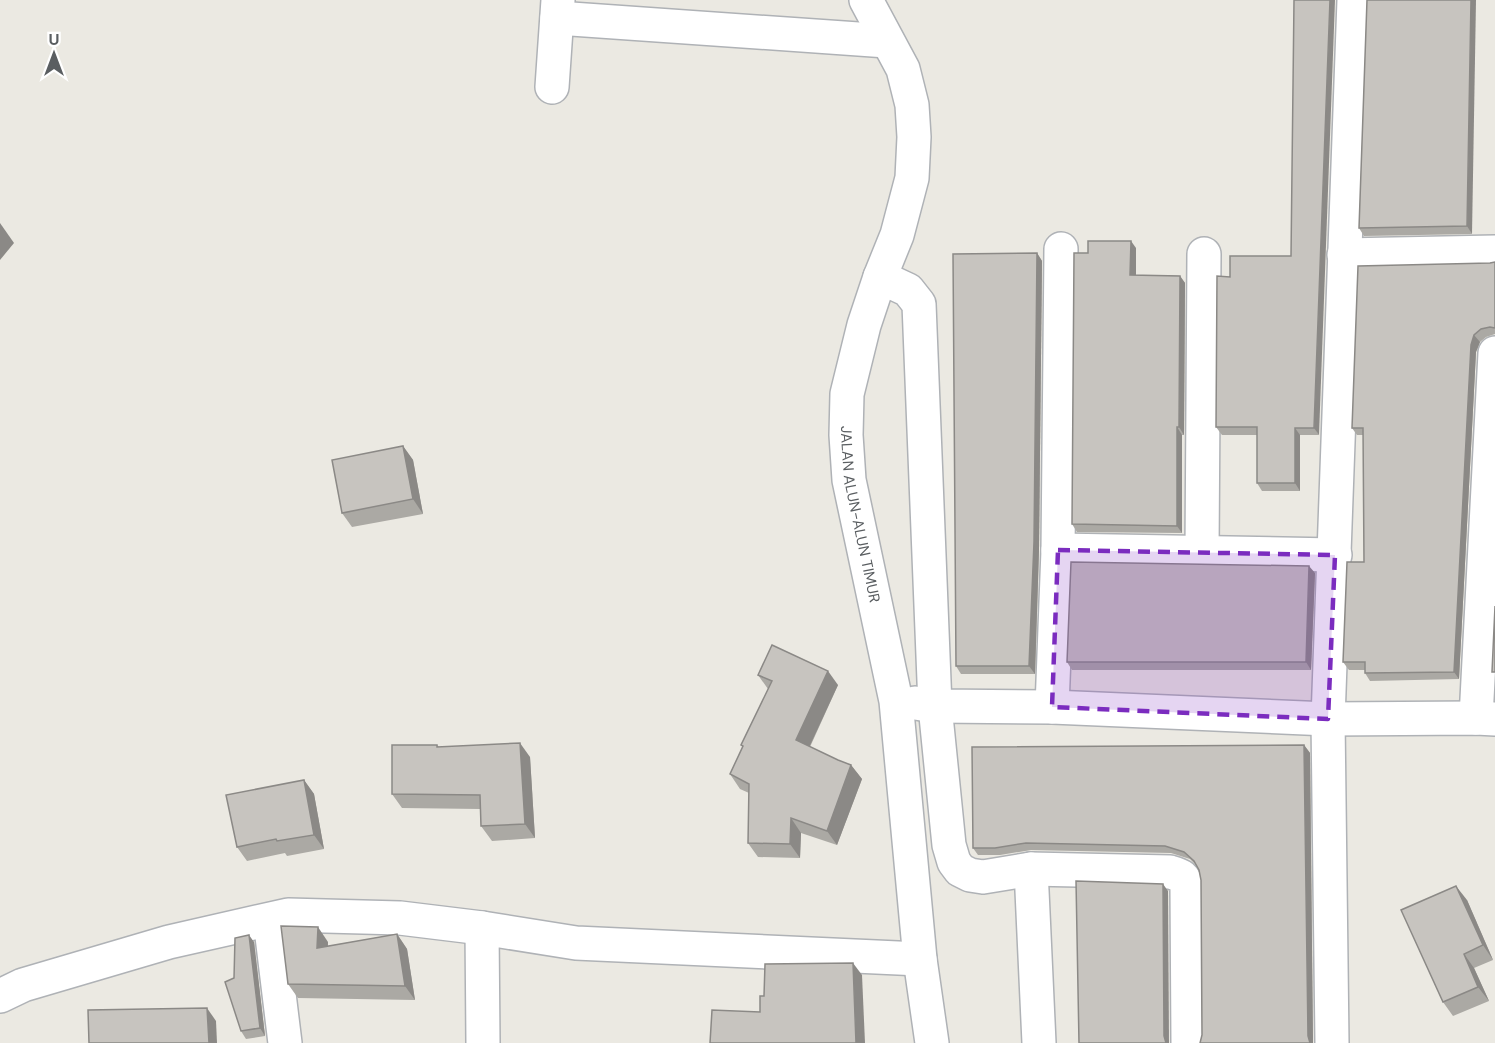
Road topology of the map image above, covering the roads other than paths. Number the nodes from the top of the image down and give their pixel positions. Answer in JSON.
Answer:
{"nodes":[{"id":1,"x":866,"y":0,"type":"edge"},
{"id":2,"x":1354,"y":0,"type":"edge"},
{"id":3,"x":558,"y":9,"type":"edge"},
{"id":4,"x":723,"y":14,"type":"edge"},
{"id":5,"x":887,"y":40,"type":"junction"},
{"id":6,"x":552,"y":87,"type":"dead end"},
{"id":7,"x":1061,"y":249,"type":"dead end"},
{"id":8,"x":1495,"y":252,"type":"edge"},
{"id":9,"x":1204,"y":254,"type":"dead end"},
{"id":10,"x":1344,"y":255,"type":"junction"},
{"id":11,"x":880,"y":277,"type":"junction"},
{"id":12,"x":1495,"y":352,"type":"edge"},
{"id":13,"x":1058,"y":550,"type":"junction"},
{"id":14,"x":1203,"y":552,"type":"junction"},
{"id":15,"x":1335,"y":555,"type":"junction"},
{"id":16,"x":896,"y":701,"type":"junction"},
{"id":17,"x":935,"y":705,"type":"junction"},
{"id":18,"x":1052,"y":707,"type":"junction"},
{"id":19,"x":1486,"y":718,"type":"edge"},
{"id":20,"x":1329,"y":719,"type":"junction"},
{"id":21,"x":1031,"y":868,"type":"junction"},
{"id":22,"x":270,"y":920,"type":"junction"},
{"id":23,"x":482,"y":928,"type":"junction"},
{"id":24,"x":920,"y":959,"type":"junction"},
{"id":25,"x":0,"y":996,"type":"edge"},
{"id":26,"x":285,"y":1043,"type":"edge"},
{"id":27,"x":483,"y":1043,"type":"edge"},
{"id":28,"x":932,"y":1043,"type":"edge"},
{"id":29,"x":1040,"y":1043,"type":"edge"},
{"id":30,"x":1188,"y":1043,"type":"edge"},
{"id":31,"x":1332,"y":1043,"type":"edge"}],
"edges":[{"from":1,"to":5,"type":"street","name":"JALAN ALUN-ALUN TIMUR"},
{"from":2,"to":10,"type":"street"},
{"from":3,"to":4,"type":"street"},
{"from":3,"to":6,"type":"street"},
{"from":4,"to":5,"type":"street"},
{"from":5,"to":11,"type":"street","name":"JALAN ALUN-ALUN TIMUR"},
{"from":7,"to":13,"type":"street"},
{"from":8,"to":10,"type":"street"},
{"from":9,"to":14,"type":"street"},
{"from":10,"to":15,"type":"street"},
{"from":11,"to":16,"type":"street","name":"JALAN ALUN-ALUN TIMUR"},
{"from":11,"to":17,"type":"street"},
{"from":12,"to":19,"type":"street"},
{"from":13,"to":14,"type":"street"},
{"from":13,"to":18,"type":"street"},
{"from":14,"to":15,"type":"street"},
{"from":15,"to":20,"type":"street"},
{"from":16,"to":17,"type":"street"},
{"from":16,"to":24,"type":"street","name":"JALAN ALUN-ALUN TIMUR"},
{"from":17,"to":18,"type":"street"},
{"from":17,"to":21,"type":"street"},
{"from":18,"to":20,"type":"street"},
{"from":19,"to":20,"type":"street"},
{"from":20,"to":31,"type":"street"},
{"from":21,"to":29,"type":"street"},
{"from":21,"to":30,"type":"street"},
{"from":22,"to":23,"type":"street"},
{"from":22,"to":25,"type":"street"},
{"from":22,"to":26,"type":"street"},
{"from":23,"to":24,"type":"street"},
{"from":23,"to":27,"type":"street"},
{"from":24,"to":28,"type":"street","name":"JALAN ALUN-ALUN TIMUR"}]}
